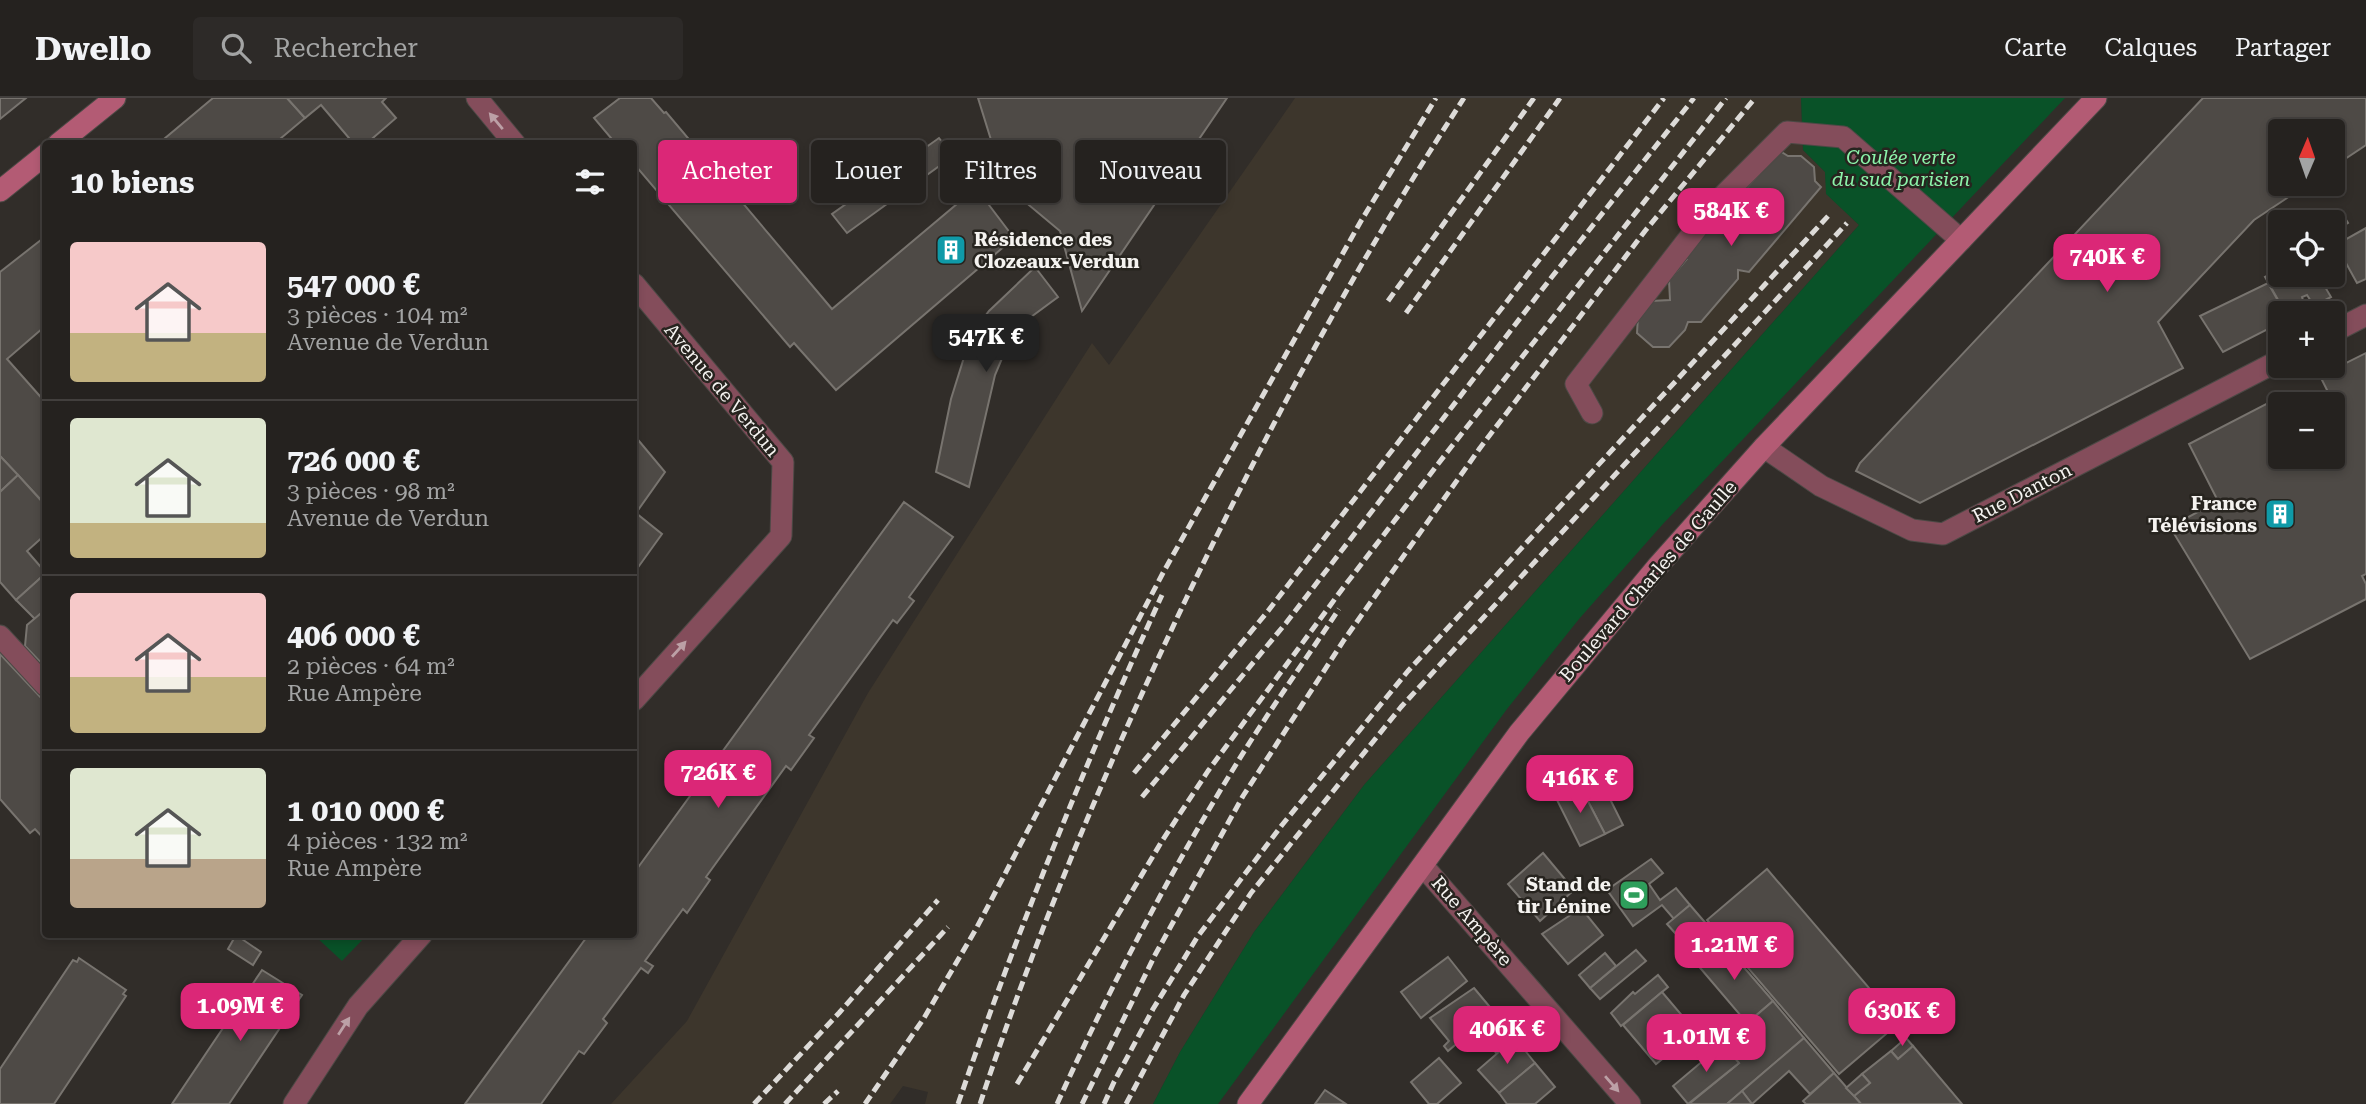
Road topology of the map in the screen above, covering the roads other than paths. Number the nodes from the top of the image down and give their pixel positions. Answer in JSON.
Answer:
{"nodes":[{"id":1,"x":115,"y":98,"type":"edge"},
{"id":2,"x":477,"y":98,"type":"edge"},
{"id":3,"x":2096,"y":98,"type":"edge"},
{"id":4,"x":63,"y":140,"type":"edge"},
{"id":5,"x":512,"y":140,"type":"edge"},
{"id":6,"x":42,"y":157,"type":"edge"},
{"id":7,"x":0,"y":191,"type":"edge"},
{"id":8,"x":1961,"y":240,"type":"junction"},
{"id":9,"x":637,"y":288,"type":"edge"},
{"id":10,"x":2366,"y":315,"type":"edge"},
{"id":11,"x":2345,"y":326,"type":"edge"},
{"id":12,"x":2268,"y":365,"type":"edge"},
{"id":13,"x":1592,"y":414,"type":"dead end"},
{"id":14,"x":1765,"y":447,"type":"junction"},
{"id":15,"x":0,"y":636,"type":"edge"},
{"id":16,"x":42,"y":682,"type":"edge"},
{"id":17,"x":637,"y":697,"type":"edge"},
{"id":18,"x":1423,"y":866,"type":"junction"},
{"id":19,"x":418,"y":938,"type":"edge"},
{"id":20,"x":294,"y":1104,"type":"edge"},
{"id":21,"x":1248,"y":1104,"type":"edge"},
{"id":22,"x":1630,"y":1104,"type":"edge"}],
"edges":[{"from":1,"to":4,"type":"main road"},
{"from":5,"to":2,"type":"street","one_way":true},
{"from":3,"to":8,"type":"main road","name":"Boulevard Charles de Gaulle"},
{"from":6,"to":7,"type":"main road"},
{"from":8,"to":13,"type":"street"},
{"from":8,"to":14,"type":"main road","name":"Boulevard Charles de Gaulle"},
{"from":17,"to":9,"type":"street","name":"Avenue de Verdun","one_way":true},
{"from":10,"to":11,"type":"street"},
{"from":12,"to":14,"type":"street","name":"Rue Danton"},
{"from":14,"to":18,"type":"main road","name":"Boulevard Charles de Gaulle"},
{"from":15,"to":16,"type":"street"},
{"from":18,"to":21,"type":"main road","name":"Boulevard Charles de Gaulle"},
{"from":18,"to":22,"type":"street","name":"Rue Ampère","one_way":true},
{"from":20,"to":19,"type":"street","one_way":true}]}
